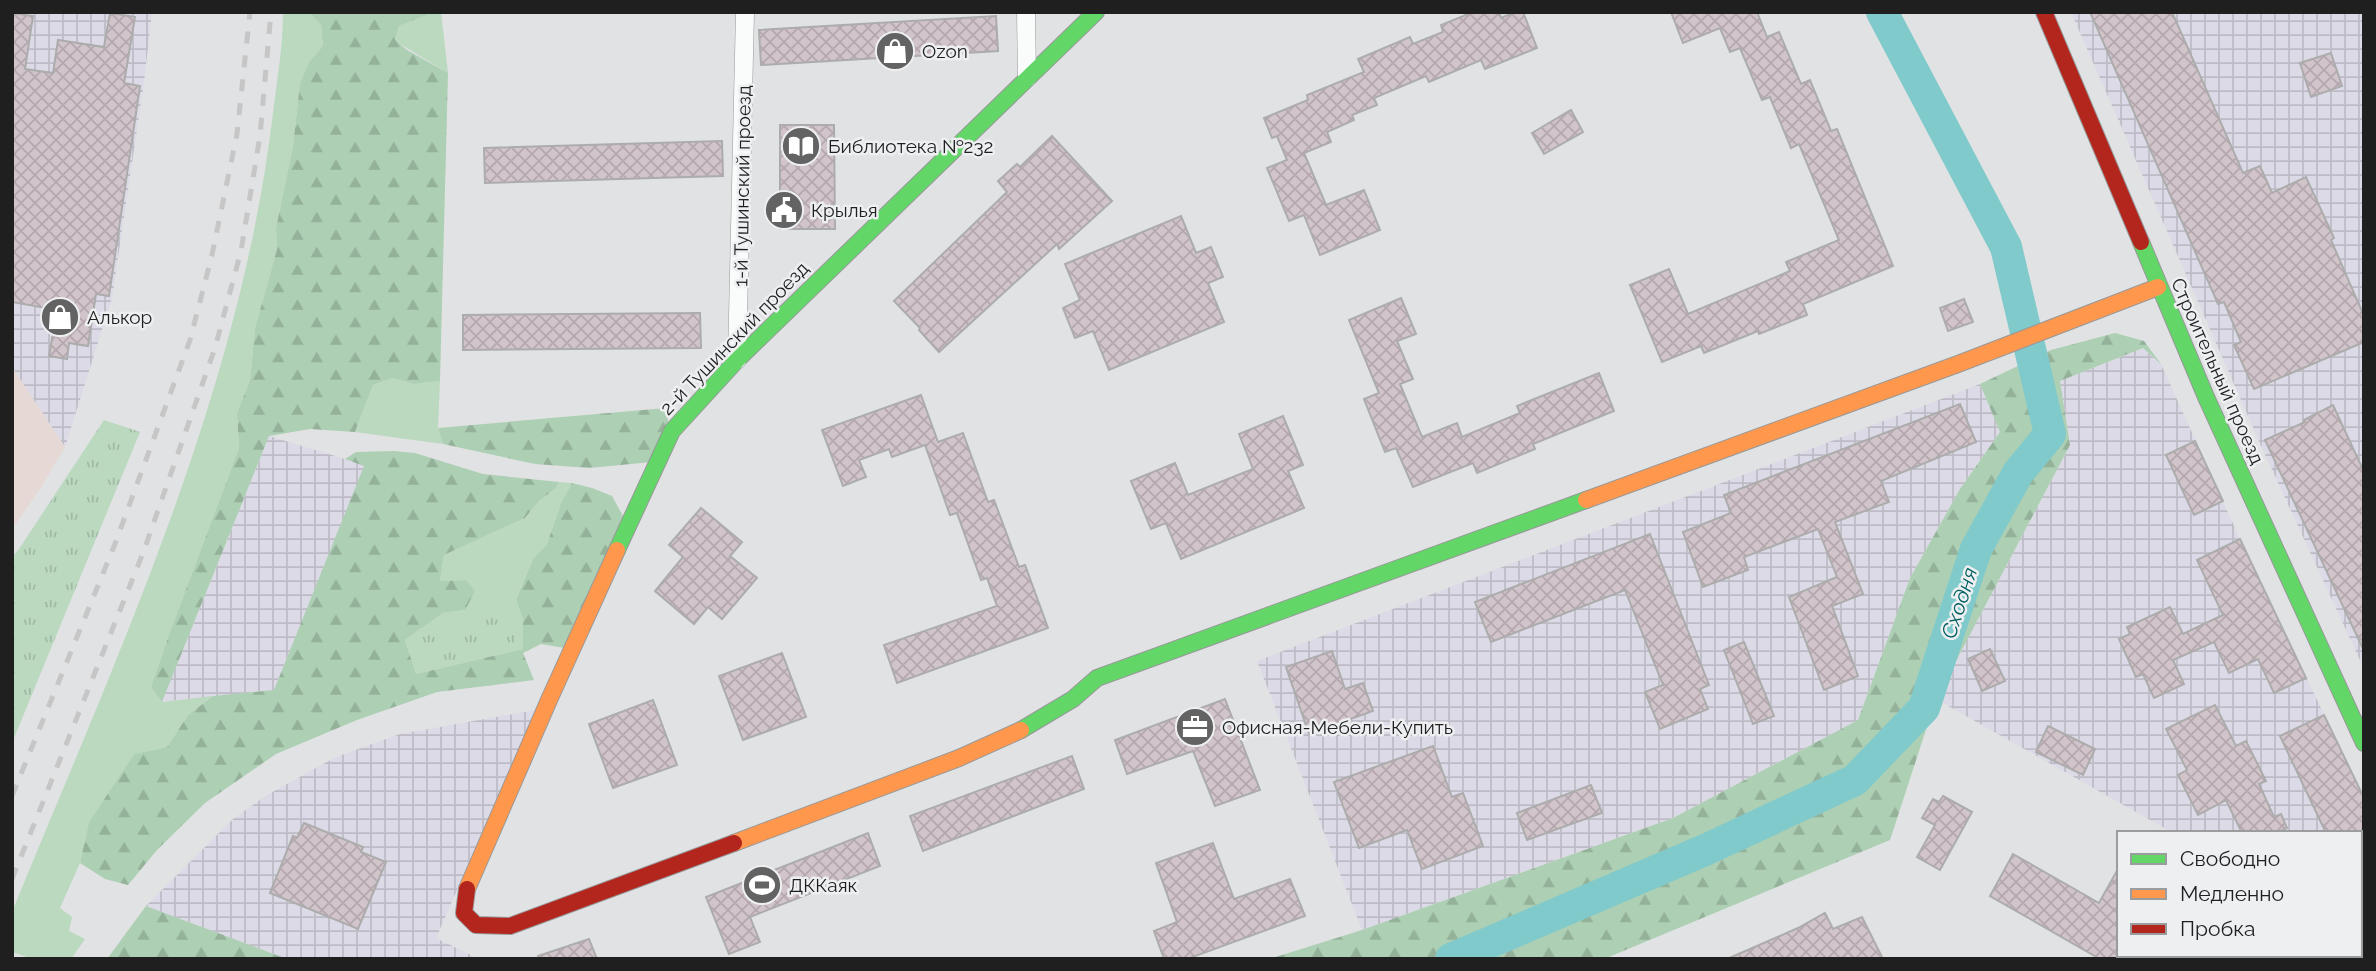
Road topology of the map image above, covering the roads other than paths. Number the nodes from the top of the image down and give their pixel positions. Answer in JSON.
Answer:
{"nodes":[{"id":1,"x":745,"y":12,"type":"edge"},
{"id":2,"x":1026,"y":12,"type":"edge"},
{"id":3,"x":1096,"y":12,"type":"edge"},
{"id":4,"x":2044,"y":12,"type":"edge"},
{"id":5,"x":1027,"y":78,"type":"junction"},
{"id":6,"x":2158,"y":287,"type":"junction"},
{"id":7,"x":737,"y":360,"type":"junction"},
{"id":8,"x":2364,"y":743,"type":"edge"}],
"edges":[{"from":1,"to":7,"type":"street","name":"1-й Тушинский проезд"},
{"from":2,"to":5,"type":"street"},
{"from":3,"to":5,"type":"street","name":"2-й Тушинский проезд"},
{"from":4,"to":6,"type":"street","name":"Строительный проезд"},
{"from":5,"to":7,"type":"street","name":"2-й Тушинский проезд"},
{"from":6,"to":7,"type":"street","name":"2-й Тушинский проезд"},
{"from":6,"to":8,"type":"street","name":"Строительный проезд"}]}
